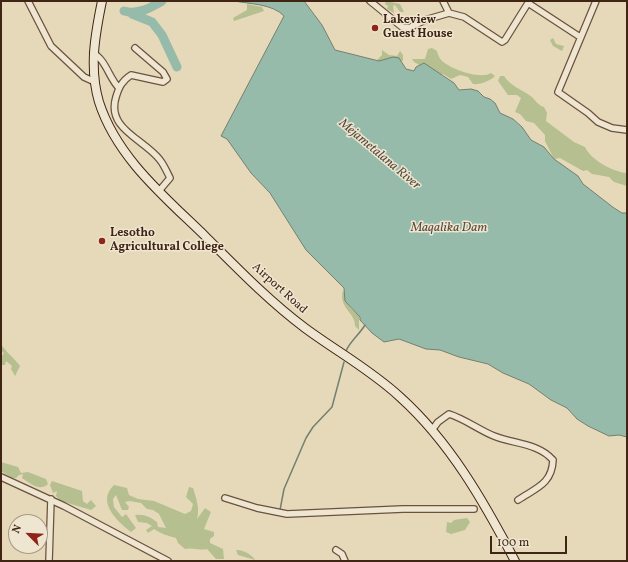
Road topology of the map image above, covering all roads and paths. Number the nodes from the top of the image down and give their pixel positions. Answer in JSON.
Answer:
{"nodes":[{"id":1,"x":28,"y":1,"type":"edge"},
{"id":2,"x":102,"y":1,"type":"edge"},
{"id":3,"x":370,"y":1,"type":"edge"},
{"id":4,"x":443,"y":1,"type":"edge"},
{"id":5,"x":596,"y":1,"type":"edge"},
{"id":6,"x":529,"y":2,"type":"edge"},
{"id":7,"x":449,"y":13,"type":"junction"},
{"id":8,"x":580,"y":37,"type":"junction"},
{"id":9,"x":135,"y":48,"type":"dead end"},
{"id":10,"x":93,"y":53,"type":"junction"},
{"id":11,"x":95,"y":82,"type":"junction"},
{"id":12,"x":119,"y":88,"type":"junction"},
{"id":13,"x":627,"y":130,"type":"edge"},
{"id":14,"x":159,"y":191,"type":"junction"},
{"id":15,"x":432,"y":430,"type":"junction"},
{"id":16,"x":1,"y":477,"type":"edge"},
{"id":17,"x":225,"y":498,"type":"dead end"},
{"id":18,"x":51,"y":499,"type":"junction"},
{"id":19,"x":518,"y":500,"type":"dead end"},
{"id":20,"x":474,"y":509,"type":"dead end"},
{"id":21,"x":336,"y":550,"type":"dead end"},
{"id":22,"x":49,"y":561,"type":"edge"},
{"id":23,"x":168,"y":561,"type":"edge"},
{"id":24,"x":345,"y":561,"type":"edge"},
{"id":25,"x":516,"y":561,"type":"edge"}],
"edges":[{"from":1,"to":11,"type":"street"},
{"from":2,"to":10,"type":"main road","name":"Airport Road"},
{"from":3,"to":7,"type":"street"},
{"from":4,"to":7,"type":"street"},
{"from":5,"to":8,"type":"street"},
{"from":6,"to":7,"type":"street"},
{"from":6,"to":8,"type":"street"},
{"from":8,"to":13,"type":"street"},
{"from":9,"to":12,"type":"street"},
{"from":10,"to":11,"type":"main road","name":"Airport Road"},
{"from":10,"to":12,"type":"street"},
{"from":11,"to":14,"type":"main road","name":"Airport Road"},
{"from":12,"to":14,"type":"street"},
{"from":14,"to":15,"type":"main road","name":"Airport Road"},
{"from":15,"to":19,"type":"street"},
{"from":15,"to":25,"type":"main road","name":"Airport Road"},
{"from":16,"to":18,"type":"street"},
{"from":17,"to":20,"type":"street"},
{"from":18,"to":22,"type":"street"},
{"from":18,"to":23,"type":"street"},
{"from":21,"to":24,"type":"street"}]}
